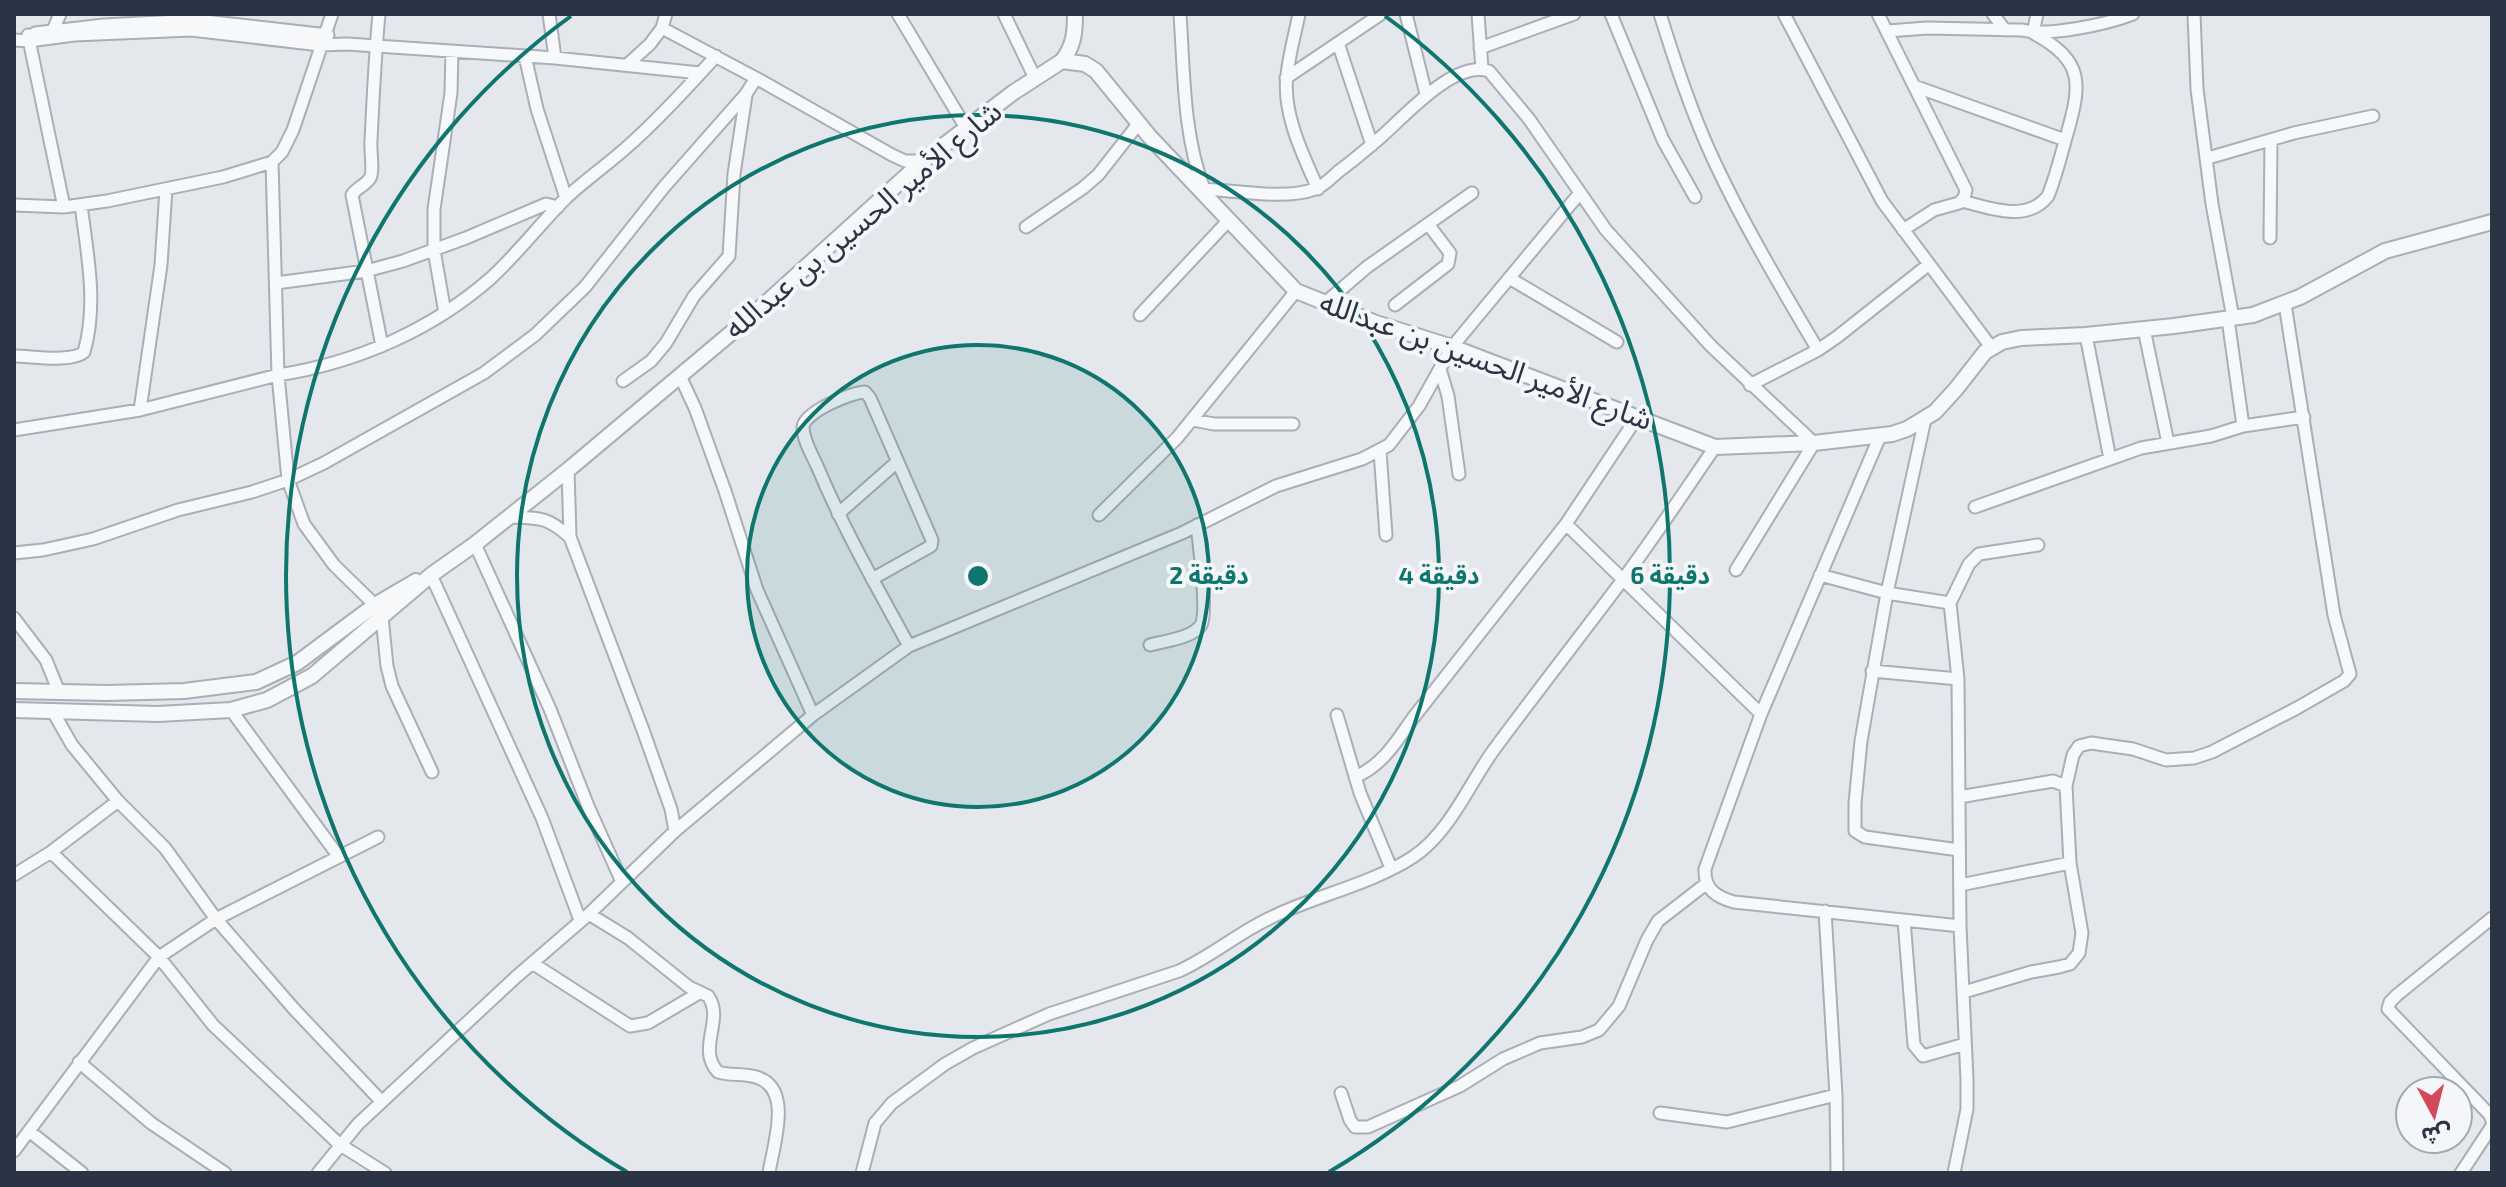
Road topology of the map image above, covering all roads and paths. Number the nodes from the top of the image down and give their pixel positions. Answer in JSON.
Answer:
{"nodes":[{"id":1,"x":60,"y":14,"type":"edge"},
{"id":2,"x":332,"y":14,"type":"edge"},
{"id":3,"x":379,"y":14,"type":"edge"},
{"id":4,"x":549,"y":14,"type":"edge"},
{"id":5,"x":666,"y":14,"type":"edge"},
{"id":6,"x":898,"y":14,"type":"edge"},
{"id":7,"x":1004,"y":14,"type":"edge"},
{"id":8,"x":1075,"y":14,"type":"edge"},
{"id":9,"x":1180,"y":14,"type":"edge"},
{"id":10,"x":1299,"y":14,"type":"edge"},
{"id":11,"x":1381,"y":14,"type":"edge"},
{"id":12,"x":1406,"y":14,"type":"edge"},
{"id":13,"x":1478,"y":14,"type":"edge"},
{"id":14,"x":1574,"y":14,"type":"edge"},
{"id":15,"x":1611,"y":14,"type":"edge"},
{"id":16,"x":1660,"y":14,"type":"edge"},
{"id":17,"x":1784,"y":14,"type":"edge"},
{"id":18,"x":1878,"y":14,"type":"edge"},
{"id":19,"x":1993,"y":14,"type":"edge"},
{"id":20,"x":2037,"y":14,"type":"edge"},
{"id":21,"x":2133,"y":14,"type":"edge"},
{"id":22,"x":2194,"y":14,"type":"edge"},
{"id":23,"x":195,"y":21,"type":"edge"},
{"id":24,"x":662,"y":28,"type":"junction"},
{"id":25,"x":53,"y":30,"type":"junction"},
{"id":26,"x":2005,"y":30,"type":"junction"},
{"id":27,"x":1888,"y":31,"type":"junction"},
{"id":28,"x":2033,"y":33,"type":"junction"},
{"id":29,"x":29,"y":38,"type":"junction"},
{"id":30,"x":322,"y":39,"type":"junction"},
{"id":31,"x":1338,"y":43,"type":"junction"},
{"id":32,"x":376,"y":46,"type":"junction"},
{"id":33,"x":1480,"y":48,"type":"junction"},
{"id":34,"x":452,"y":51,"type":"junction"},
{"id":35,"x":525,"y":56,"type":"junction"},
{"id":36,"x":716,"y":56,"type":"junction"},
{"id":37,"x":555,"y":58,"type":"junction"},
{"id":38,"x":1062,"y":61,"type":"junction"},
{"id":39,"x":627,"y":65,"type":"junction"},
{"id":40,"x":1482,"y":69,"type":"junction"},
{"id":41,"x":700,"y":73,"type":"junction"},
{"id":42,"x":756,"y":78,"type":"junction"},
{"id":43,"x":1035,"y":78,"type":"junction"},
{"id":44,"x":1286,"y":78,"type":"junction"},
{"id":45,"x":1914,"y":86,"type":"junction"},
{"id":46,"x":746,"y":94,"type":"junction"},
{"id":47,"x":1426,"y":94,"type":"junction"},
{"id":48,"x":2373,"y":116,"type":"dead end"},
{"id":49,"x":1139,"y":123,"type":"junction"},
{"id":50,"x":966,"y":128,"type":"junction"},
{"id":51,"x":2065,"y":140,"type":"junction"},
{"id":52,"x":2271,"y":140,"type":"junction"},
{"id":53,"x":1372,"y":145,"type":"junction"},
{"id":54,"x":2208,"y":158,"type":"junction"},
{"id":55,"x":923,"y":161,"type":"junction"},
{"id":56,"x":272,"y":162,"type":"junction"},
{"id":57,"x":166,"y":189,"type":"junction"},
{"id":58,"x":1201,"y":189,"type":"junction"},
{"id":59,"x":1318,"y":189,"type":"junction"},
{"id":60,"x":1472,"y":193,"type":"dead end"},
{"id":61,"x":1579,"y":194,"type":"junction"},
{"id":62,"x":1695,"y":197,"type":"dead end"},
{"id":63,"x":1962,"y":201,"type":"junction"},
{"id":64,"x":562,"y":203,"type":"junction"},
{"id":65,"x":14,"y":205,"type":"edge"},
{"id":66,"x":81,"y":205,"type":"junction"},
{"id":67,"x":64,"y":207,"type":"junction"},
{"id":68,"x":1228,"y":221,"type":"junction"},
{"id":69,"x":2492,"y":222,"type":"edge"},
{"id":70,"x":1428,"y":224,"type":"junction"},
{"id":71,"x":1026,"y":227,"type":"dead end"},
{"id":72,"x":1903,"y":230,"type":"junction"},
{"id":73,"x":2270,"y":238,"type":"dead end"},
{"id":74,"x":434,"y":250,"type":"junction"},
{"id":75,"x":1928,"y":265,"type":"junction"},
{"id":76,"x":366,"y":271,"type":"junction"},
{"id":77,"x":1511,"y":279,"type":"junction"},
{"id":78,"x":276,"y":283,"type":"junction"},
{"id":79,"x":1296,"y":291,"type":"junction"},
{"id":80,"x":1325,"y":303,"type":"junction"},
{"id":81,"x":2285,"y":304,"type":"junction"},
{"id":82,"x":1395,"y":305,"type":"dead end"},
{"id":83,"x":445,"y":313,"type":"junction"},
{"id":84,"x":1140,"y":315,"type":"dead end"},
{"id":85,"x":2230,"y":318,"type":"junction"},
{"id":86,"x":2144,"y":329,"type":"junction"},
{"id":87,"x":2086,"y":335,"type":"junction"},
{"id":88,"x":1617,"y":342,"type":"dead end"},
{"id":89,"x":382,"y":346,"type":"junction"},
{"id":90,"x":1452,"y":347,"type":"junction"},
{"id":91,"x":1991,"y":347,"type":"junction"},
{"id":92,"x":1818,"y":350,"type":"junction"},
{"id":93,"x":14,"y":356,"type":"edge"},
{"id":94,"x":1440,"y":369,"type":"junction"},
{"id":95,"x":278,"y":375,"type":"junction"},
{"id":96,"x":680,"y":376,"type":"junction"},
{"id":97,"x":623,"y":381,"type":"dead end"},
{"id":98,"x":1750,"y":385,"type":"junction"},
{"id":99,"x":140,"y":410,"type":"junction"},
{"id":100,"x":1638,"y":416,"type":"junction"},
{"id":101,"x":2304,"y":417,"type":"junction"},
{"id":102,"x":1925,"y":419,"type":"junction"},
{"id":103,"x":1193,"y":420,"type":"junction"},
{"id":104,"x":1293,"y":424,"type":"dead end"},
{"id":105,"x":2243,"y":426,"type":"junction"},
{"id":106,"x":14,"y":430,"type":"edge"},
{"id":107,"x":1880,"y":436,"type":"junction"},
{"id":108,"x":1814,"y":443,"type":"junction"},
{"id":109,"x":2168,"y":443,"type":"junction"},
{"id":110,"x":1715,"y":447,"type":"junction"},
{"id":111,"x":1380,"y":451,"type":"junction"},
{"id":112,"x":2110,"y":459,"type":"junction"},
{"id":113,"x":897,"y":462,"type":"junction"},
{"id":114,"x":568,"y":470,"type":"junction"},
{"id":115,"x":1459,"y":474,"type":"dead end"},
{"id":116,"x":288,"y":480,"type":"junction"},
{"id":117,"x":1975,"y":507,"type":"dead end"},
{"id":118,"x":838,"y":514,"type":"junction"},
{"id":119,"x":1099,"y":515,"type":"dead end"},
{"id":120,"x":508,"y":517,"type":"junction"},
{"id":121,"x":1566,"y":524,"type":"junction"},
{"id":122,"x":1197,"y":525,"type":"junction"},
{"id":123,"x":1386,"y":535,"type":"dead end"},
{"id":124,"x":570,"y":537,"type":"junction"},
{"id":125,"x":475,"y":544,"type":"junction"},
{"id":126,"x":2038,"y":545,"type":"dead end"},
{"id":127,"x":14,"y":553,"type":"edge"},
{"id":128,"x":1736,"y":570,"type":"dead end"},
{"id":129,"x":431,"y":575,"type":"junction"},
{"id":130,"x":1820,"y":575,"type":"junction"},
{"id":131,"x":872,"y":579,"type":"junction"},
{"id":132,"x":1623,"y":580,"type":"junction"},
{"id":133,"x":1887,"y":593,"type":"junction"},
{"id":134,"x":1950,"y":603,"type":"junction"},
{"id":135,"x":378,"y":611,"type":"junction"},
{"id":136,"x":14,"y":618,"type":"edge"},
{"id":137,"x":1150,"y":645,"type":"dead end"},
{"id":138,"x":909,"y":646,"type":"junction"},
{"id":139,"x":1872,"y":671,"type":"junction"},
{"id":140,"x":1958,"y":679,"type":"junction"},
{"id":141,"x":14,"y":691,"type":"edge"},
{"id":142,"x":59,"y":692,"type":"junction"},
{"id":143,"x":14,"y":710,"type":"edge"},
{"id":144,"x":52,"y":710,"type":"junction"},
{"id":145,"x":231,"y":710,"type":"junction"},
{"id":146,"x":1761,"y":714,"type":"junction"},
{"id":147,"x":813,"y":715,"type":"junction"},
{"id":148,"x":1337,"y":715,"type":"dead end"},
{"id":149,"x":432,"y":772,"type":"dead end"},
{"id":150,"x":1355,"y":777,"type":"junction"},
{"id":151,"x":2066,"y":786,"type":"junction"},
{"id":152,"x":1959,"y":797,"type":"junction"},
{"id":153,"x":118,"y":801,"type":"junction"},
{"id":154,"x":675,"y":831,"type":"junction"},
{"id":155,"x":378,"y":837,"type":"dead end"},
{"id":156,"x":1959,"y":850,"type":"junction"},
{"id":157,"x":51,"y":852,"type":"junction"},
{"id":158,"x":339,"y":857,"type":"junction"},
{"id":159,"x":2070,"y":863,"type":"junction"},
{"id":160,"x":1391,"y":868,"type":"junction"},
{"id":161,"x":14,"y":875,"type":"edge"},
{"id":162,"x":622,"y":882,"type":"junction"},
{"id":163,"x":1707,"y":883,"type":"junction"},
{"id":164,"x":1960,"y":885,"type":"junction"},
{"id":165,"x":1825,"y":911,"type":"junction"},
{"id":166,"x":584,"y":917,"type":"junction"},
{"id":167,"x":2492,"y":918,"type":"edge"},
{"id":168,"x":216,"y":919,"type":"junction"},
{"id":169,"x":1904,"y":920,"type":"junction"},
{"id":170,"x":1960,"y":926,"type":"junction"},
{"id":171,"x":159,"y":957,"type":"junction"},
{"id":172,"x":532,"y":963,"type":"junction"},
{"id":173,"x":1964,"y":992,"type":"junction"},
{"id":174,"x":699,"y":993,"type":"junction"},
{"id":175,"x":1965,"y":1044,"type":"junction"},
{"id":176,"x":79,"y":1062,"type":"junction"},
{"id":177,"x":1341,"y":1093,"type":"dead end"},
{"id":178,"x":1836,"y":1095,"type":"junction"},
{"id":179,"x":382,"y":1102,"type":"junction"},
{"id":180,"x":1660,"y":1113,"type":"dead end"},
{"id":181,"x":2492,"y":1123,"type":"edge"},
{"id":182,"x":29,"y":1131,"type":"junction"},
{"id":183,"x":339,"y":1144,"type":"junction"},
{"id":184,"x":14,"y":1151,"type":"edge"},
{"id":185,"x":82,"y":1173,"type":"edge"},
{"id":186,"x":225,"y":1173,"type":"edge"},
{"id":187,"x":318,"y":1173,"type":"edge"},
{"id":188,"x":385,"y":1173,"type":"edge"},
{"id":189,"x":769,"y":1173,"type":"edge"},
{"id":190,"x":862,"y":1173,"type":"edge"},
{"id":191,"x":1837,"y":1173,"type":"edge"},
{"id":192,"x":1954,"y":1173,"type":"edge"},
{"id":193,"x":2461,"y":1173,"type":"edge"}],
"edges":[{"from":1,"to":25,"type":"street"},
{"from":2,"to":30,"type":"street"},
{"from":3,"to":32,"type":"street"},
{"from":4,"to":37,"type":"street"},
{"from":5,"to":24,"type":"street"},
{"from":6,"to":50,"type":"street"},
{"from":7,"to":43,"type":"street"},
{"from":8,"to":38,"type":"street"},
{"from":9,"to":58,"type":"street"},
{"from":10,"to":44,"type":"street"},
{"from":11,"to":31,"type":"street"},
{"from":12,"to":47,"type":"street"},
{"from":13,"to":33,"type":"street"},
{"from":14,"to":33,"type":"street"},
{"from":15,"to":62,"type":"street"},
{"from":16,"to":92,"type":"street"},
{"from":17,"to":72,"type":"street"},
{"from":18,"to":27,"type":"street"},
{"from":19,"to":26,"type":"street"},
{"from":20,"to":28,"type":"street"},
{"from":21,"to":28,"type":"street"},
{"from":22,"to":54,"type":"street"},
{"from":23,"to":25,"type":"street"},
{"from":23,"to":29,"type":"street"},
{"from":23,"to":30,"type":"street"},
{"from":24,"to":36,"type":"street"},
{"from":24,"to":39,"type":"street"},
{"from":25,"to":29,"type":"street"},
{"from":26,"to":27,"type":"street"},
{"from":26,"to":28,"type":"street"},
{"from":27,"to":45,"type":"street"},
{"from":28,"to":51,"type":"street"},
{"from":29,"to":67,"type":"street"},
{"from":30,"to":32,"type":"street"},
{"from":30,"to":56,"type":"street"},
{"from":31,"to":44,"type":"street"},
{"from":31,"to":53,"type":"street"},
{"from":32,"to":34,"type":"street"},
{"from":32,"to":76,"type":"street"},
{"from":33,"to":40,"type":"street"},
{"from":34,"to":35,"type":"street"},
{"from":34,"to":74,"type":"street"},
{"from":35,"to":37,"type":"street"},
{"from":35,"to":64,"type":"street"},
{"from":36,"to":41,"type":"street"},
{"from":36,"to":42,"type":"street"},
{"from":37,"to":39,"type":"street"},
{"from":38,"to":43,"type":"street","name":"شارع الأمير الحسين بن عبدالله"},
{"from":38,"to":49,"type":"street","name":"شارع الأمير الحسين بن عبدالله"},
{"from":39,"to":41,"type":"street"},
{"from":40,"to":47,"type":"street"},
{"from":40,"to":61,"type":"street"},
{"from":41,"to":64,"type":"street"},
{"from":42,"to":46,"type":"street"},
{"from":42,"to":55,"type":"street"},
{"from":43,"to":50,"type":"street","name":"شارع الأمير الحسين بن عبدالله"},
{"from":44,"to":59,"type":"street"},
{"from":45,"to":51,"type":"street"},
{"from":45,"to":63,"type":"street"},
{"from":46,"to":97,"type":"street"},
{"from":46,"to":116,"type":"street"},
{"from":47,"to":53,"type":"street"},
{"from":48,"to":52,"type":"street"},
{"from":49,"to":58,"type":"street","name":"شارع الأمير الحسين بن عبدالله"},
{"from":49,"to":71,"type":"street"},
{"from":50,"to":55,"type":"street","name":"شارع الأمير الحسين بن عبدالله"},
{"from":51,"to":63,"type":"street"},
{"from":52,"to":54,"type":"street"},
{"from":52,"to":73,"type":"street"},
{"from":53,"to":59,"type":"street"},
{"from":54,"to":85,"type":"street"},
{"from":55,"to":96,"type":"street","name":"شارع الأمير الحسين بن عبدالله"},
{"from":56,"to":57,"type":"street"},
{"from":56,"to":78,"type":"street"},
{"from":57,"to":66,"type":"street"},
{"from":57,"to":99,"type":"street"},
{"from":58,"to":59,"type":"street"},
{"from":58,"to":68,"type":"street","name":"شارع الأمير الحسين بن عبدالله"},
{"from":60,"to":70,"type":"street"},
{"from":61,"to":77,"type":"street"},
{"from":61,"to":98,"type":"street"},
{"from":63,"to":72,"type":"street"},
{"from":64,"to":74,"type":"street"},
{"from":64,"to":83,"type":"street"},
{"from":65,"to":67,"type":"street"},
{"from":66,"to":67,"type":"street"},
{"from":66,"to":93,"type":"street"},
{"from":68,"to":79,"type":"street","name":"شارع الأمير الحسين بن عبدالله"},
{"from":68,"to":84,"type":"street"},
{"from":69,"to":81,"type":"street"},
{"from":70,"to":80,"type":"street"},
{"from":70,"to":82,"type":"street"},
{"from":72,"to":75,"type":"street"},
{"from":74,"to":76,"type":"street"},
{"from":74,"to":83,"type":"street"},
{"from":75,"to":91,"type":"street"},
{"from":75,"to":92,"type":"street"},
{"from":76,"to":78,"type":"street"},
{"from":76,"to":89,"type":"street"},
{"from":77,"to":88,"type":"street"},
{"from":77,"to":90,"type":"street"},
{"from":78,"to":95,"type":"street"},
{"from":79,"to":80,"type":"street","name":"شارع الأمير الحسين بن عبدالله"},
{"from":79,"to":103,"type":"street"},
{"from":80,"to":90,"type":"street","name":"شارع الأمير الحسين بن عبدالله"},
{"from":81,"to":85,"type":"street"},
{"from":81,"to":101,"type":"street"},
{"from":83,"to":89,"type":"street"},
{"from":85,"to":86,"type":"street"},
{"from":85,"to":105,"type":"street"},
{"from":86,"to":87,"type":"street"},
{"from":86,"to":109,"type":"street"},
{"from":87,"to":91,"type":"street"},
{"from":87,"to":112,"type":"street"},
{"from":89,"to":95,"type":"street"},
{"from":90,"to":94,"type":"street"},
{"from":90,"to":100,"type":"street","name":"شارع الأمير الحسين بن عبدالله"},
{"from":91,"to":102,"type":"street"},
{"from":92,"to":98,"type":"street"},
{"from":94,"to":111,"type":"street"},
{"from":94,"to":115,"type":"street"},
{"from":95,"to":99,"type":"street"},
{"from":95,"to":116,"type":"street"},
{"from":96,"to":114,"type":"street","name":"شارع الأمير الحسين بن عبدالله"},
{"from":96,"to":147,"type":"street"},
{"from":98,"to":108,"type":"street"},
{"from":99,"to":106,"type":"street"},
{"from":100,"to":110,"type":"street","name":"شارع الأمير الحسين بن عبدالله"},
{"from":100,"to":121,"type":"street"},
{"from":101,"to":105,"type":"street"},
{"from":101,"to":151,"type":"street"},
{"from":102,"to":107,"type":"street","name":"شارع الأمير الحسين بن عبدالله"},
{"from":102,"to":133,"type":"street"},
{"from":103,"to":104,"type":"street"},
{"from":103,"to":119,"type":"street"},
{"from":105,"to":109,"type":"street"},
{"from":107,"to":108,"type":"street","name":"شارع الأمير الحسين بن عبدالله"},
{"from":107,"to":130,"type":"street"},
{"from":108,"to":110,"type":"street","name":"شارع الأمير الحسين بن عبدالله"},
{"from":108,"to":128,"type":"street"},
{"from":109,"to":112,"type":"street"},
{"from":110,"to":132,"type":"street"},
{"from":111,"to":122,"type":"street"},
{"from":111,"to":123,"type":"street"},
{"from":112,"to":117,"type":"street"},
{"from":113,"to":118,"type":"street"},
{"from":113,"to":118,"type":"street"},
{"from":113,"to":131,"type":"street"},
{"from":114,"to":120,"type":"street","name":"شارع الأمير الحسين بن عبدالله"},
{"from":114,"to":124,"type":"street"},
{"from":116,"to":127,"type":"street"},
{"from":116,"to":135,"type":"street"},
{"from":118,"to":131,"type":"street"},
{"from":120,"to":124,"type":"street"},
{"from":120,"to":125,"type":"street","name":"شارع الأمير الحسين بن عبدالله"},
{"from":121,"to":132,"type":"street"},
{"from":121,"to":150,"type":"street"},
{"from":122,"to":137,"type":"street"},
{"from":122,"to":138,"type":"street"},
{"from":124,"to":154,"type":"street"},
{"from":125,"to":129,"type":"street","name":"شارع الأمير الحسين بن عبدالله"},
{"from":125,"to":162,"type":"street"},
{"from":126,"to":134,"type":"street"},
{"from":129,"to":135,"type":"street","name":"شارع الأمير الحسين بن عبدالله"},
{"from":129,"to":166,"type":"street"},
{"from":130,"to":133,"type":"street"},
{"from":130,"to":146,"type":"street"},
{"from":131,"to":138,"type":"street"},
{"from":132,"to":146,"type":"street"},
{"from":132,"to":160,"type":"street"},
{"from":133,"to":134,"type":"street"},
{"from":133,"to":139,"type":"street"},
{"from":134,"to":140,"type":"street"},
{"from":135,"to":142,"type":"street","name":"شارع الأمير الحسين بن عبدالله"},
{"from":135,"to":145,"type":"street","name":"شارع الأمير الحسين بن عبدالله"},
{"from":135,"to":149,"type":"street"},
{"from":136,"to":142,"type":"street"},
{"from":138,"to":147,"type":"street"},
{"from":139,"to":140,"type":"street"},
{"from":139,"to":156,"type":"street"},
{"from":140,"to":152,"type":"street"},
{"from":141,"to":142,"type":"street","name":"شارع الأمير الحسين بن عبدالله"},
{"from":143,"to":144,"type":"street","name":"شارع الأمير الحسين بن عبدالله"},
{"from":144,"to":145,"type":"street","name":"شارع الأمير الحسين بن عبدالله"},
{"from":144,"to":153,"type":"street"},
{"from":145,"to":158,"type":"street"},
{"from":146,"to":163,"type":"street"},
{"from":147,"to":154,"type":"street"},
{"from":148,"to":150,"type":"street"},
{"from":150,"to":160,"type":"street"},
{"from":151,"to":152,"type":"street"},
{"from":151,"to":159,"type":"street"},
{"from":152,"to":156,"type":"street"},
{"from":153,"to":157,"type":"street"},
{"from":153,"to":168,"type":"street"},
{"from":154,"to":162,"type":"street"},
{"from":155,"to":158,"type":"street"},
{"from":156,"to":164,"type":"street"},
{"from":157,"to":161,"type":"street"},
{"from":157,"to":171,"type":"street"},
{"from":158,"to":168,"type":"street"},
{"from":159,"to":164,"type":"street"},
{"from":159,"to":173,"type":"street"},
{"from":160,"to":190,"type":"street"},
{"from":162,"to":166,"type":"street"},
{"from":163,"to":165,"type":"street"},
{"from":163,"to":177,"type":"street"},
{"from":164,"to":170,"type":"street"},
{"from":165,"to":169,"type":"street"},
{"from":165,"to":178,"type":"street"},
{"from":166,"to":172,"type":"street"},
{"from":166,"to":174,"type":"street"},
{"from":167,"to":181,"type":"street"},
{"from":168,"to":171,"type":"street"},
{"from":168,"to":179,"type":"street"},
{"from":169,"to":170,"type":"street"},
{"from":169,"to":175,"type":"street"},
{"from":170,"to":173,"type":"street"},
{"from":171,"to":176,"type":"street"},
{"from":171,"to":183,"type":"street"},
{"from":172,"to":174,"type":"street"},
{"from":172,"to":179,"type":"street"},
{"from":173,"to":175,"type":"street"},
{"from":174,"to":189,"type":"street"},
{"from":175,"to":192,"type":"street"},
{"from":176,"to":182,"type":"street"},
{"from":176,"to":186,"type":"street"},
{"from":178,"to":180,"type":"street"},
{"from":178,"to":191,"type":"street"},
{"from":179,"to":183,"type":"street"},
{"from":181,"to":193,"type":"street"},
{"from":182,"to":184,"type":"street"},
{"from":182,"to":185,"type":"street"},
{"from":183,"to":187,"type":"street"},
{"from":183,"to":188,"type":"street"}]}
